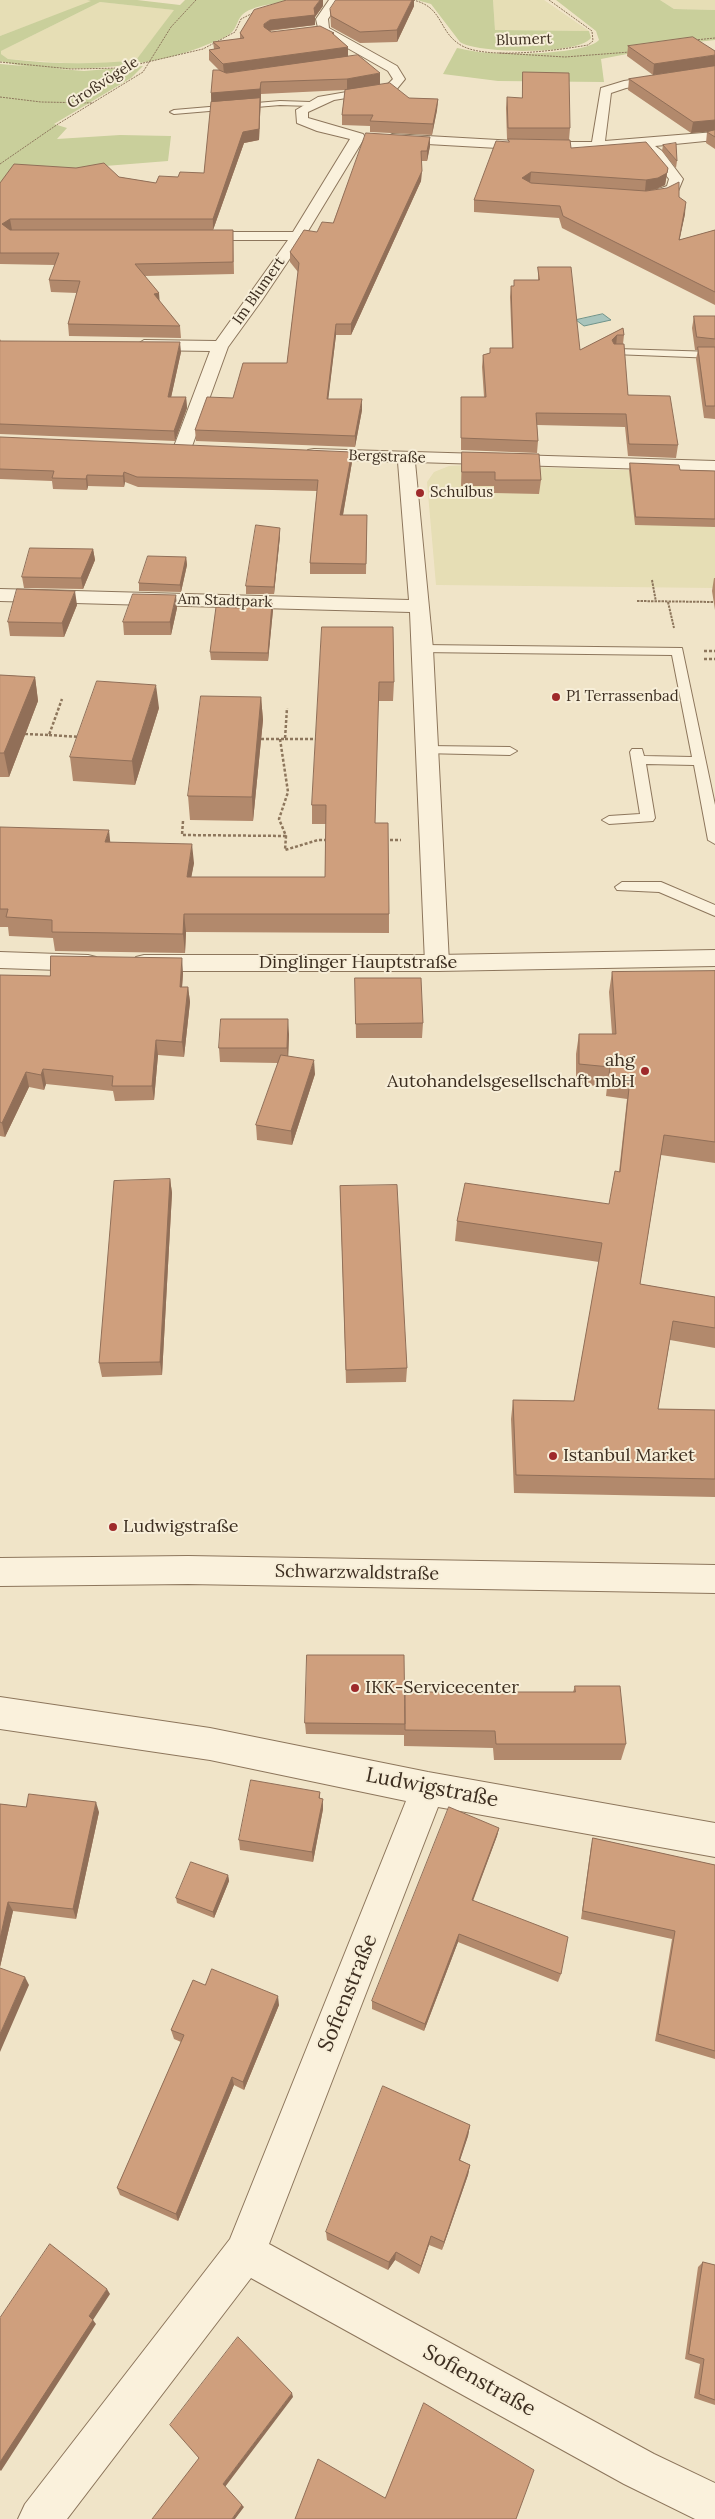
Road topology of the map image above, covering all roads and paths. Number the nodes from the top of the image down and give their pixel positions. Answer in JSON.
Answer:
{"nodes":[{"id":1,"x":196,"y":0,"type":"edge"},
{"id":2,"x":335,"y":0,"type":"edge"},
{"id":3,"x":413,"y":0,"type":"edge"},
{"id":4,"x":549,"y":0,"type":"edge"},
{"id":5,"x":258,"y":11,"type":"edge"},
{"id":6,"x":715,"y":38,"type":"edge"},
{"id":7,"x":692,"y":40,"type":"edge"},
{"id":8,"x":486,"y":51,"type":"junction"},
{"id":9,"x":633,"y":51,"type":"edge"},
{"id":10,"x":371,"y":58,"type":"junction"},
{"id":11,"x":352,"y":61,"type":"edge"},
{"id":12,"x":0,"y":62,"type":"edge"},
{"id":13,"x":150,"y":62,"type":"junction"},
{"id":14,"x":715,"y":72,"type":"edge"},
{"id":15,"x":0,"y":97,"type":"edge"},
{"id":16,"x":93,"y":103,"type":"junction"},
{"id":17,"x":310,"y":104,"type":"junction"},
{"id":18,"x":174,"y":112,"type":"dead end"},
{"id":19,"x":715,"y":136,"type":"edge"},
{"id":20,"x":367,"y":137,"type":"junction"},
{"id":21,"x":644,"y":144,"type":"junction"},
{"id":22,"x":598,"y":145,"type":"junction"},
{"id":23,"x":0,"y":164,"type":"edge"},
{"id":24,"x":627,"y":196,"type":"edge"},
{"id":25,"x":180,"y":236,"type":"edge"},
{"id":26,"x":298,"y":236,"type":"junction"},
{"id":27,"x":124,"y":344,"type":"edge"},
{"id":28,"x":220,"y":346,"type":"junction"},
{"id":29,"x":617,"y":352,"type":"edge"},
{"id":30,"x":715,"y":355,"type":"edge"},
{"id":31,"x":163,"y":449,"type":"edge"},
{"id":32,"x":182,"y":450,"type":"junction"},
{"id":33,"x":202,"y":450,"type":"edge"},
{"id":34,"x":299,"y":454,"type":"edge"},
{"id":35,"x":406,"y":457,"type":"junction"},
{"id":36,"x":715,"y":466,"type":"edge"},
{"id":37,"x":652,"y":580,"type":"dead end"},
{"id":38,"x":0,"y":595,"type":"edge"},
{"id":39,"x":637,"y":601,"type":"dead end"},
{"id":40,"x":656,"y":602,"type":"junction"},
{"id":41,"x":668,"y":602,"type":"junction"},
{"id":42,"x":714,"y":602,"type":"dead end"},
{"id":43,"x":419,"y":606,"type":"junction"},
{"id":44,"x":674,"y":629,"type":"dead end"},
{"id":45,"x":423,"y":649,"type":"junction"},
{"id":46,"x":702,"y":651,"type":"dead end"},
{"id":47,"x":715,"y":651,"type":"edge"},
{"id":48,"x":704,"y":659,"type":"dead end"},
{"id":49,"x":715,"y":659,"type":"edge"},
{"id":50,"x":62,"y":699,"type":"dead end"},
{"id":51,"x":287,"y":708,"type":"dead end"},
{"id":52,"x":25,"y":734,"type":"edge"},
{"id":53,"x":49,"y":735,"type":"junction"},
{"id":54,"x":88,"y":738,"type":"edge"},
{"id":55,"x":261,"y":739,"type":"edge"},
{"id":56,"x":280,"y":739,"type":"junction"},
{"id":57,"x":285,"y":739,"type":"junction"},
{"id":58,"x":317,"y":740,"type":"edge"},
{"id":59,"x":427,"y":750,"type":"junction"},
{"id":60,"x":510,"y":751,"type":"dead end"},
{"id":61,"x":700,"y":760,"type":"junction"},
{"id":62,"x":709,"y":775,"type":"edge"},
{"id":63,"x":610,"y":820,"type":"dead end"},
{"id":64,"x":183,"y":821,"type":"dead end"},
{"id":65,"x":286,"y":836,"type":"junction"},
{"id":66,"x":336,"y":840,"type":"edge"},
{"id":67,"x":384,"y":840,"type":"edge"},
{"id":68,"x":431,"y":840,"type":"junction"},
{"id":69,"x":715,"y":840,"type":"edge"},
{"id":70,"x":622,"y":887,"type":"dead end"},
{"id":71,"x":715,"y":911,"type":"edge"},
{"id":72,"x":715,"y":958,"type":"edge"},
{"id":73,"x":0,"y":960,"type":"edge"},
{"id":74,"x":437,"y":963,"type":"junction"},
{"id":75,"x":0,"y":1572,"type":"edge"},
{"id":76,"x":715,"y":1579,"type":"edge"},
{"id":77,"x":0,"y":1713,"type":"edge"},
{"id":78,"x":428,"y":1789,"type":"junction"},
{"id":79,"x":715,"y":1840,"type":"edge"},
{"id":80,"x":245,"y":2253,"type":"junction"},
{"id":81,"x":715,"y":2506,"type":"edge"},
{"id":82,"x":40,"y":2519,"type":"edge"}],
"edges":[{"from":1,"to":13,"type":"path","name":"Großvögele"},
{"from":2,"to":10,"type":"street"},
{"from":3,"to":8,"type":"path","name":"Blumert"},
{"from":4,"to":8,"type":"path","name":"Blumert"},
{"from":5,"to":13,"type":"path"},
{"from":6,"to":7,"type":"path"},
{"from":8,"to":9,"type":"path"},
{"from":10,"to":11,"type":"street"},
{"from":10,"to":17,"type":"street"},
{"from":12,"to":13,"type":"path"},
{"from":13,"to":16,"type":"path","name":"Großvögele"},
{"from":14,"to":22,"type":"street"},
{"from":15,"to":16,"type":"path"},
{"from":16,"to":23,"type":"path","name":"Großvögele"},
{"from":17,"to":18,"type":"lane"},
{"from":17,"to":20,"type":"street"},
{"from":19,"to":21,"type":"street"},
{"from":20,"to":22,"type":"street"},
{"from":20,"to":26,"type":"street","name":"Im Blumert"},
{"from":21,"to":22,"type":"street"},
{"from":21,"to":24,"type":"street"},
{"from":25,"to":26,"type":"street","name":"Im Blumert"},
{"from":26,"to":28,"type":"street","name":"Im Blumert"},
{"from":27,"to":28,"type":"street"},
{"from":28,"to":32,"type":"street","name":"Im Blumert"},
{"from":29,"to":30,"type":"lane"},
{"from":31,"to":32,"type":"street"},
{"from":32,"to":33,"type":"street"},
{"from":34,"to":35,"type":"street","name":"Bergstraße"},
{"from":35,"to":36,"type":"street","name":"Bergstraße"},
{"from":35,"to":43,"type":"street"},
{"from":37,"to":40,"type":"path"},
{"from":38,"to":43,"type":"street","name":"Am Stadtpark"},
{"from":39,"to":40,"type":"path"},
{"from":40,"to":41,"type":"path"},
{"from":41,"to":42,"type":"path"},
{"from":41,"to":44,"type":"path"},
{"from":43,"to":45,"type":"street"},
{"from":45,"to":59,"type":"street"},
{"from":45,"to":61,"type":"lane"},
{"from":46,"to":47,"type":"path"},
{"from":48,"to":49,"type":"path"},
{"from":50,"to":53,"type":"path"},
{"from":51,"to":57,"type":"path"},
{"from":52,"to":53,"type":"path"},
{"from":53,"to":54,"type":"path"},
{"from":55,"to":56,"type":"path"},
{"from":56,"to":57,"type":"path"},
{"from":56,"to":65,"type":"path"},
{"from":57,"to":58,"type":"path"},
{"from":59,"to":60,"type":"lane"},
{"from":59,"to":68,"type":"street"},
{"from":61,"to":62,"type":"lane"},
{"from":61,"to":63,"type":"lane"},
{"from":62,"to":69,"type":"lane"},
{"from":64,"to":65,"type":"path"},
{"from":65,"to":66,"type":"path"},
{"from":67,"to":68,"type":"path"},
{"from":68,"to":74,"type":"street"},
{"from":70,"to":71,"type":"lane"},
{"from":72,"to":74,"type":"street","name":"Dinglinger Hauptstraße"},
{"from":73,"to":74,"type":"street","name":"Dinglinger Hauptstraße"},
{"from":75,"to":76,"type":"street","name":"Schwarzwaldstraße"},
{"from":77,"to":78,"type":"street","name":"Ludwigstraße"},
{"from":78,"to":79,"type":"street","name":"Ludwigstraße"},
{"from":78,"to":80,"type":"street","name":"Sofienstraße"},
{"from":80,"to":81,"type":"street","name":"Sofienstraße"},
{"from":80,"to":82,"type":"street","name":"Sofienstraße"}]}
